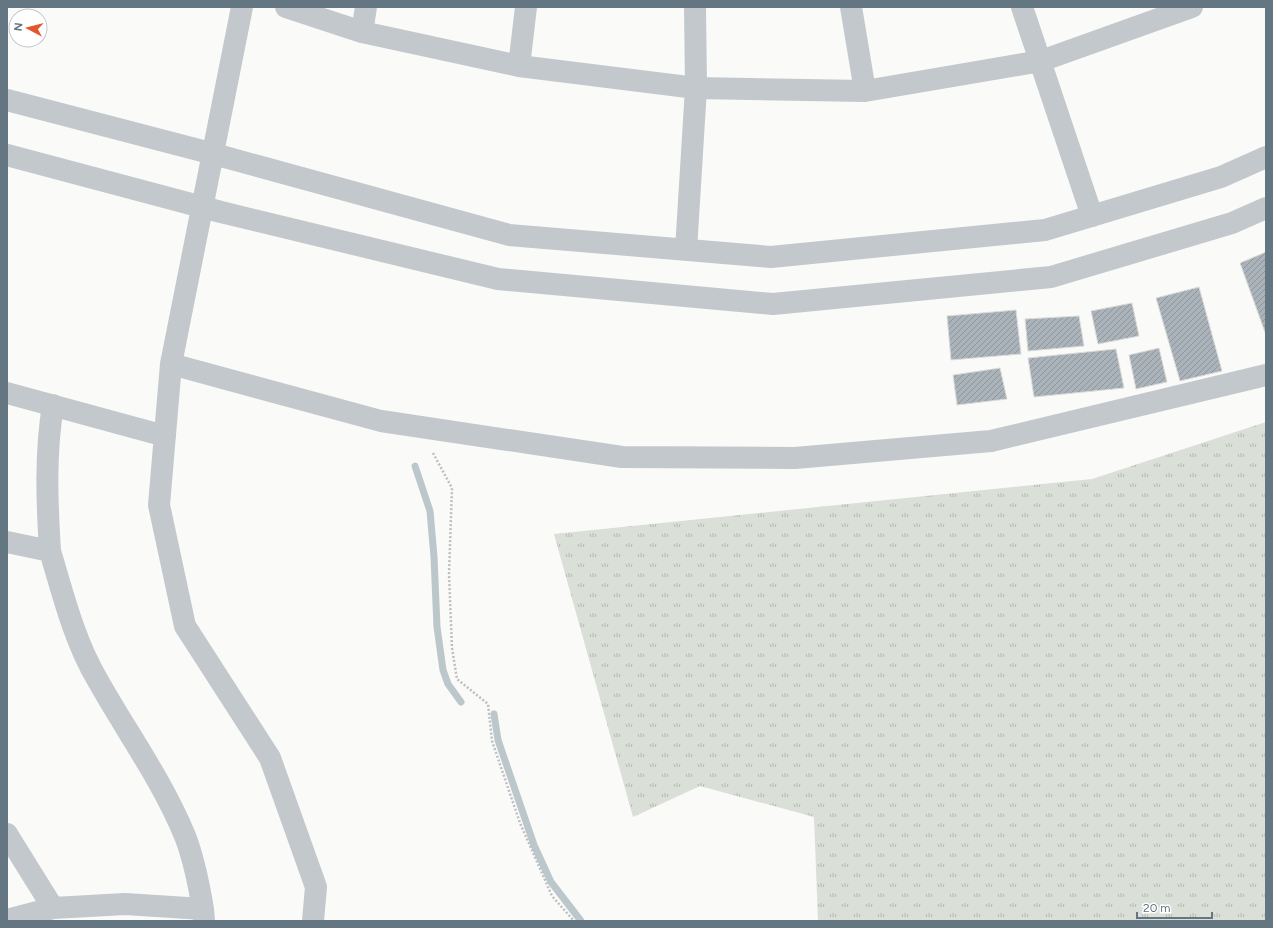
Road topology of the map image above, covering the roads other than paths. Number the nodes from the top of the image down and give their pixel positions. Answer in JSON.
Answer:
{"nodes":[{"id":1,"x":242,"y":7,"type":"edge"},
{"id":2,"x":286,"y":7,"type":"edge"},
{"id":3,"x":366,"y":7,"type":"edge"},
{"id":4,"x":526,"y":7,"type":"edge"},
{"id":5,"x":694,"y":7,"type":"edge"},
{"id":6,"x":851,"y":7,"type":"edge"},
{"id":7,"x":1022,"y":7,"type":"edge"},
{"id":8,"x":1192,"y":7,"type":"edge"},
{"id":9,"x":362,"y":32,"type":"junction"},
{"id":10,"x":1040,"y":61,"type":"junction"},
{"id":11,"x":519,"y":66,"type":"junction"},
{"id":12,"x":696,"y":88,"type":"junction"},
{"id":13,"x":865,"y":91,"type":"junction"},
{"id":14,"x":7,"y":100,"type":"edge"},
{"id":15,"x":214,"y":154,"type":"junction"},
{"id":16,"x":7,"y":155,"type":"edge"},
{"id":17,"x":1266,"y":157,"type":"edge"},
{"id":18,"x":202,"y":207,"type":"junction"},
{"id":19,"x":1266,"y":208,"type":"edge"},
{"id":20,"x":1092,"y":216,"type":"junction"},
{"id":21,"x":686,"y":250,"type":"junction"},
{"id":22,"x":171,"y":364,"type":"junction"},
{"id":23,"x":1266,"y":375,"type":"edge"},
{"id":24,"x":7,"y":392,"type":"edge"},
{"id":25,"x":53,"y":405,"type":"junction"},
{"id":26,"x":165,"y":436,"type":"junction"},
{"id":27,"x":7,"y":542,"type":"edge"},
{"id":28,"x":50,"y":551,"type":"junction"},
{"id":29,"x":7,"y":834,"type":"edge"},
{"id":30,"x":53,"y":908,"type":"junction"},
{"id":31,"x":203,"y":915,"type":"edge"},
{"id":32,"x":7,"y":920,"type":"edge"},
{"id":33,"x":313,"y":921,"type":"edge"}],
"edges":[{"from":1,"to":15,"type":"street"},
{"from":2,"to":9,"type":"street"},
{"from":3,"to":9,"type":"street"},
{"from":4,"to":11,"type":"street"},
{"from":5,"to":12,"type":"street"},
{"from":6,"to":13,"type":"street"},
{"from":7,"to":10,"type":"street"},
{"from":8,"to":10,"type":"street"},
{"from":9,"to":11,"type":"street"},
{"from":10,"to":13,"type":"street"},
{"from":10,"to":20,"type":"street"},
{"from":11,"to":12,"type":"street"},
{"from":12,"to":13,"type":"street"},
{"from":12,"to":21,"type":"street"},
{"from":14,"to":15,"type":"street"},
{"from":15,"to":18,"type":"street"},
{"from":15,"to":21,"type":"street"},
{"from":16,"to":18,"type":"street"},
{"from":17,"to":20,"type":"street"},
{"from":18,"to":19,"type":"street"},
{"from":18,"to":22,"type":"street"},
{"from":20,"to":21,"type":"street"},
{"from":22,"to":23,"type":"street"},
{"from":22,"to":26,"type":"street"},
{"from":24,"to":25,"type":"street"},
{"from":25,"to":26,"type":"street"},
{"from":25,"to":28,"type":"street"},
{"from":26,"to":33,"type":"street"},
{"from":27,"to":28,"type":"street"},
{"from":28,"to":31,"type":"street"},
{"from":29,"to":30,"type":"street"},
{"from":30,"to":31,"type":"street"},
{"from":30,"to":32,"type":"street"}]}
